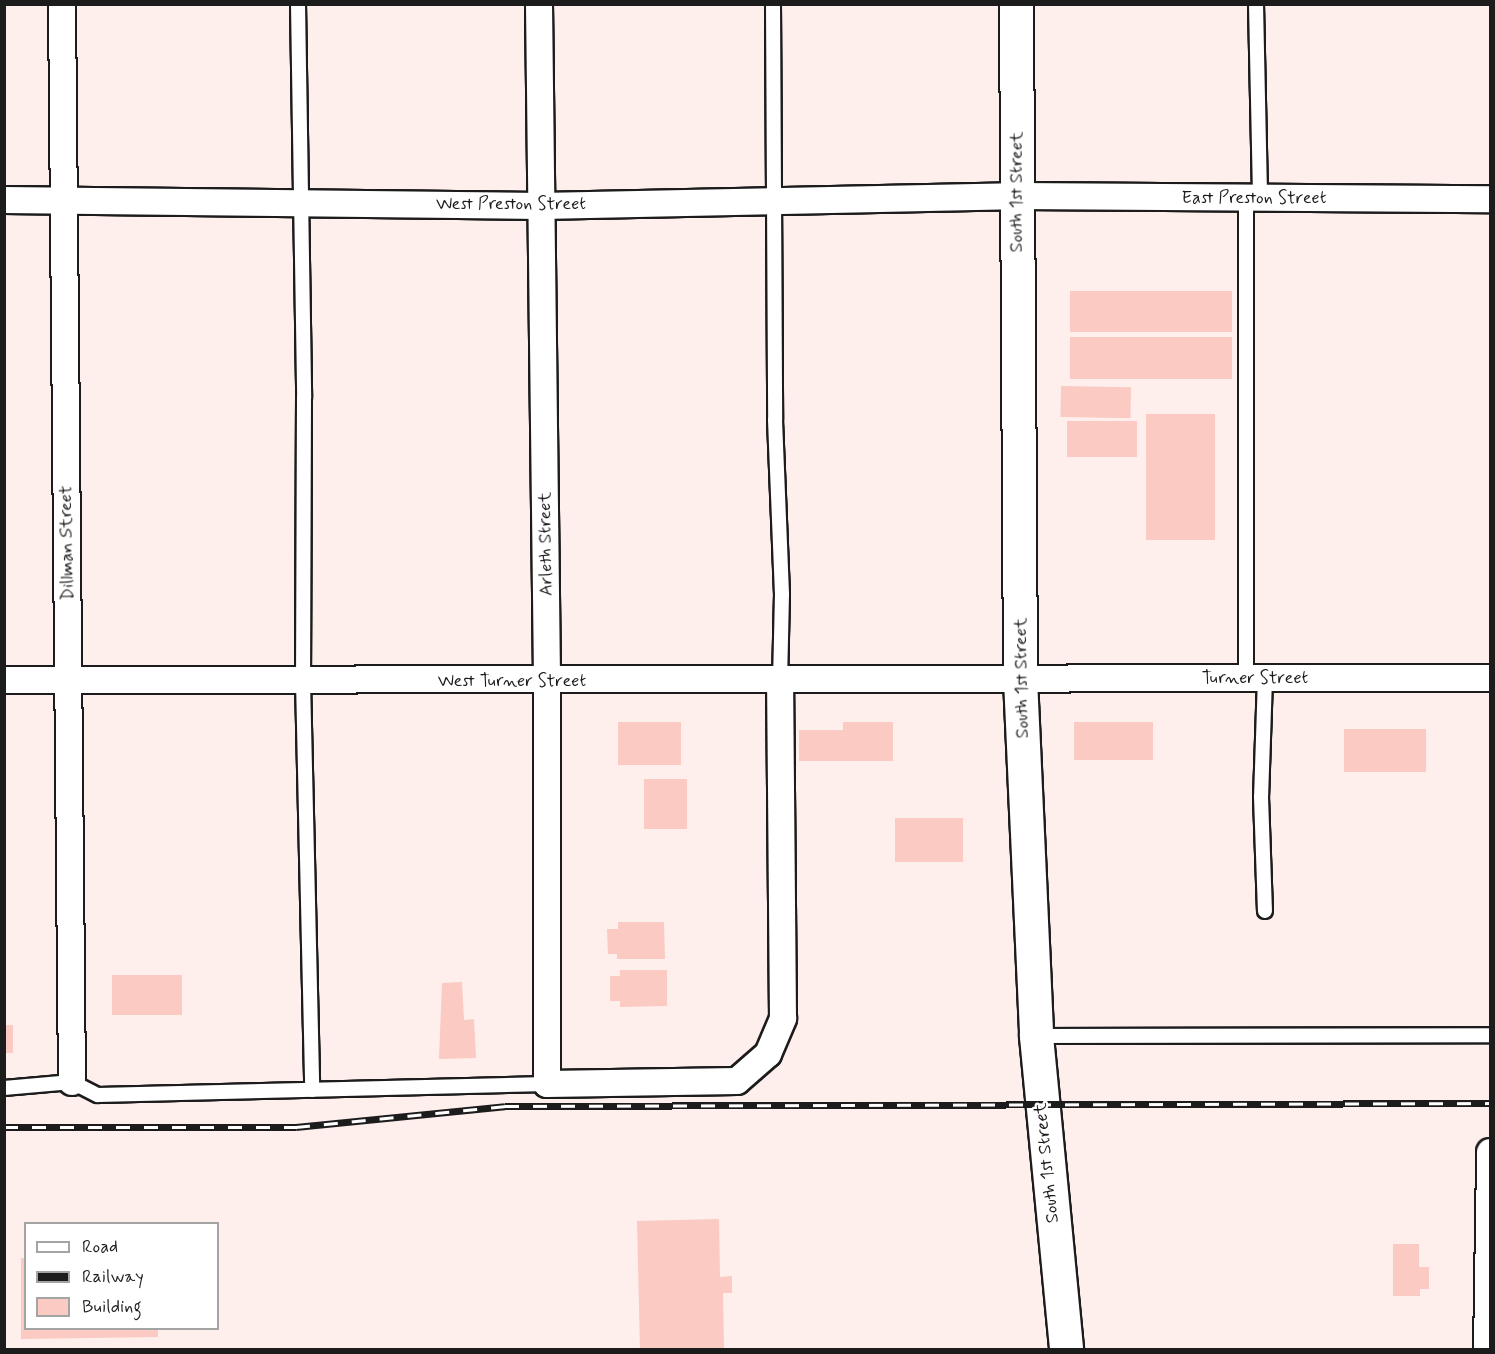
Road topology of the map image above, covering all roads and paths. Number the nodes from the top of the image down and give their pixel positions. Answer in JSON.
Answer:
{"nodes":[{"id":1,"x":62,"y":4,"type":"edge"},
{"id":2,"x":297,"y":4,"type":"edge"},
{"id":3,"x":539,"y":4,"type":"edge"},
{"id":4,"x":773,"y":4,"type":"edge"},
{"id":5,"x":1016,"y":4,"type":"edge"},
{"id":6,"x":1256,"y":4,"type":"edge"},
{"id":7,"x":1018,"y":196,"type":"junction"},
{"id":8,"x":1253,"y":197,"type":"junction"},
{"id":9,"x":63,"y":199,"type":"junction"},
{"id":10,"x":1491,"y":199,"type":"edge"},
{"id":11,"x":4,"y":200,"type":"edge"},
{"id":12,"x":774,"y":201,"type":"junction"},
{"id":13,"x":302,"y":203,"type":"junction"},
{"id":14,"x":542,"y":206,"type":"junction"},
{"id":15,"x":1255,"y":678,"type":"junction"},
{"id":16,"x":1491,"y":678,"type":"edge"},
{"id":17,"x":1020,"y":679,"type":"junction"},
{"id":18,"x":68,"y":680,"type":"junction"},
{"id":19,"x":780,"y":680,"type":"junction"},
{"id":20,"x":4,"y":681,"type":"edge"},
{"id":21,"x":303,"y":681,"type":"junction"},
{"id":22,"x":547,"y":682,"type":"junction"},
{"id":23,"x":1264,"y":911,"type":"dead end"},
{"id":24,"x":1491,"y":1035,"type":"edge"},
{"id":25,"x":1036,"y":1036,"type":"junction"},
{"id":26,"x":72,"y":1082,"type":"junction"},
{"id":27,"x":547,"y":1084,"type":"junction"},
{"id":28,"x":4,"y":1088,"type":"edge"},
{"id":29,"x":312,"y":1090,"type":"junction"},
{"id":30,"x":1490,"y":1152,"type":"edge"},
{"id":31,"x":1066,"y":1350,"type":"edge"},
{"id":32,"x":1487,"y":1350,"type":"edge"}],
"edges":[{"from":1,"to":9,"type":"street","name":"Dillman Street"},
{"from":2,"to":13,"type":"lane"},
{"from":3,"to":14,"type":"street","name":"Arleth Street"},
{"from":4,"to":12,"type":"lane"},
{"from":5,"to":7,"type":"street","name":"South 1st Street"},
{"from":6,"to":8,"type":"lane"},
{"from":7,"to":8,"type":"street","name":"East Preston Street"},
{"from":7,"to":12,"type":"street","name":"West Preston Street"},
{"from":7,"to":17,"type":"street","name":"South 1st Street"},
{"from":8,"to":10,"type":"street","name":"East Preston Street"},
{"from":8,"to":15,"type":"lane"},
{"from":9,"to":11,"type":"street","name":"West Preston Street"},
{"from":9,"to":13,"type":"street","name":"West Preston Street"},
{"from":9,"to":18,"type":"street","name":"Dillman Street"},
{"from":12,"to":14,"type":"street","name":"West Preston Street"},
{"from":12,"to":19,"type":"lane"},
{"from":13,"to":14,"type":"street","name":"West Preston Street"},
{"from":13,"to":21,"type":"lane"},
{"from":14,"to":22,"type":"street","name":"Arleth Street"},
{"from":15,"to":16,"type":"street","name":"Turner Street"},
{"from":15,"to":17,"type":"street","name":"Turner Street"},
{"from":15,"to":23,"type":"lane"},
{"from":17,"to":19,"type":"street","name":"West Turner Street"},
{"from":17,"to":25,"type":"street","name":"South 1st Street"},
{"from":18,"to":20,"type":"street","name":"West Turner Street"},
{"from":18,"to":21,"type":"street","name":"West Turner Street"},
{"from":18,"to":26,"type":"street","name":"Dillman Street"},
{"from":19,"to":22,"type":"street","name":"West Turner Street"},
{"from":19,"to":27,"type":"street"},
{"from":21,"to":22,"type":"street","name":"West Turner Street"},
{"from":21,"to":29,"type":"lane"},
{"from":22,"to":27,"type":"street","name":"Arleth Street"},
{"from":24,"to":25,"type":"lane"},
{"from":25,"to":31,"type":"street","name":"South 1st Street"},
{"from":26,"to":28,"type":"lane"},
{"from":26,"to":29,"type":"lane"},
{"from":27,"to":29,"type":"lane"},
{"from":30,"to":32,"type":"street"}]}
